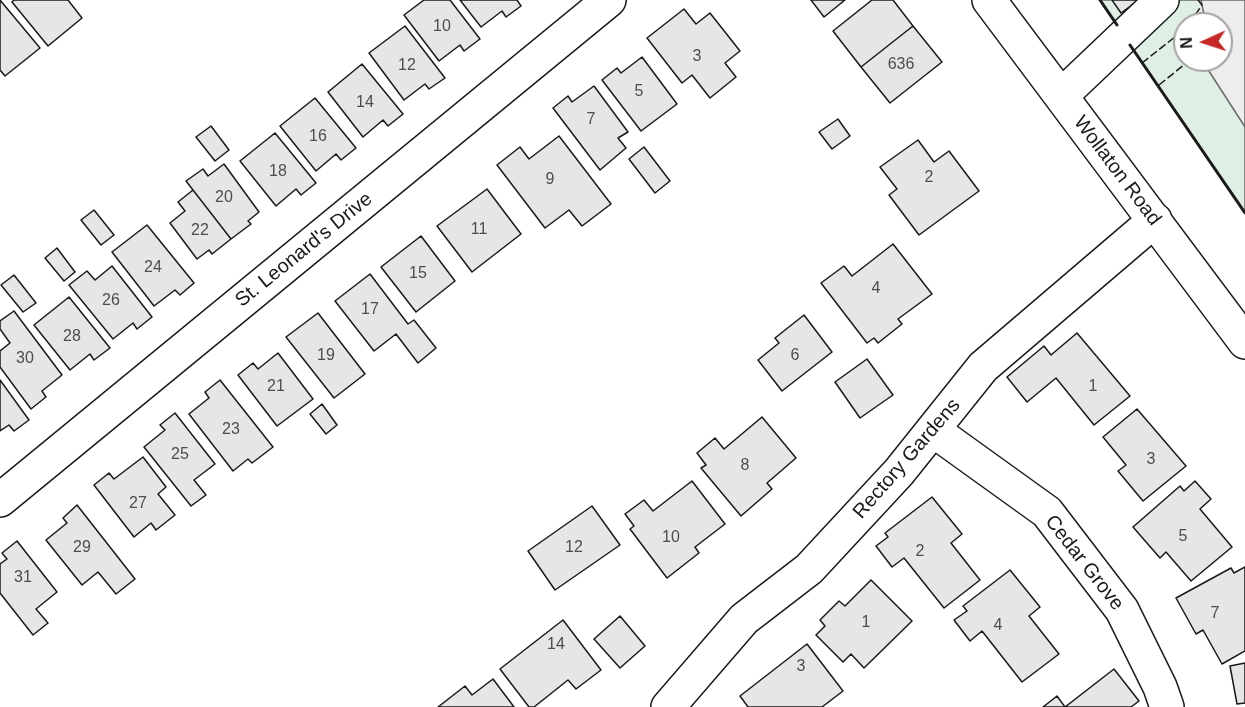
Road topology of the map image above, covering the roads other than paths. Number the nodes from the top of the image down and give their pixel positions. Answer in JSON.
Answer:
{"nodes":[{"id":1,"x":609,"y":0,"type":"edge"},
{"id":2,"x":989,"y":0,"type":"edge"},
{"id":3,"x":1162,"y":0,"type":"edge"},
{"id":4,"x":1061,"y":96,"type":"junction"},
{"id":5,"x":1155,"y":220,"type":"junction"},
{"id":6,"x":1245,"y":342,"type":"edge"},
{"id":7,"x":933,"y":430,"type":"junction"},
{"id":8,"x":0,"y":500,"type":"edge"},
{"id":9,"x":668,"y":707,"type":"edge"},
{"id":10,"x":1167,"y":707,"type":"edge"}],
"edges":[{"from":1,"to":8,"type":"street","name":"St. Leonard's Drive"},
{"from":2,"to":4,"type":"street","name":"Wollaton Road"},
{"from":3,"to":4,"type":"street"},
{"from":4,"to":5,"type":"street","name":"Wollaton Road"},
{"from":5,"to":6,"type":"street","name":"Wollaton Road"},
{"from":5,"to":7,"type":"street","name":"Rectory Gardens"},
{"from":7,"to":9,"type":"street","name":"Rectory Gardens"},
{"from":7,"to":10,"type":"street","name":"Cedar Grove"}]}
